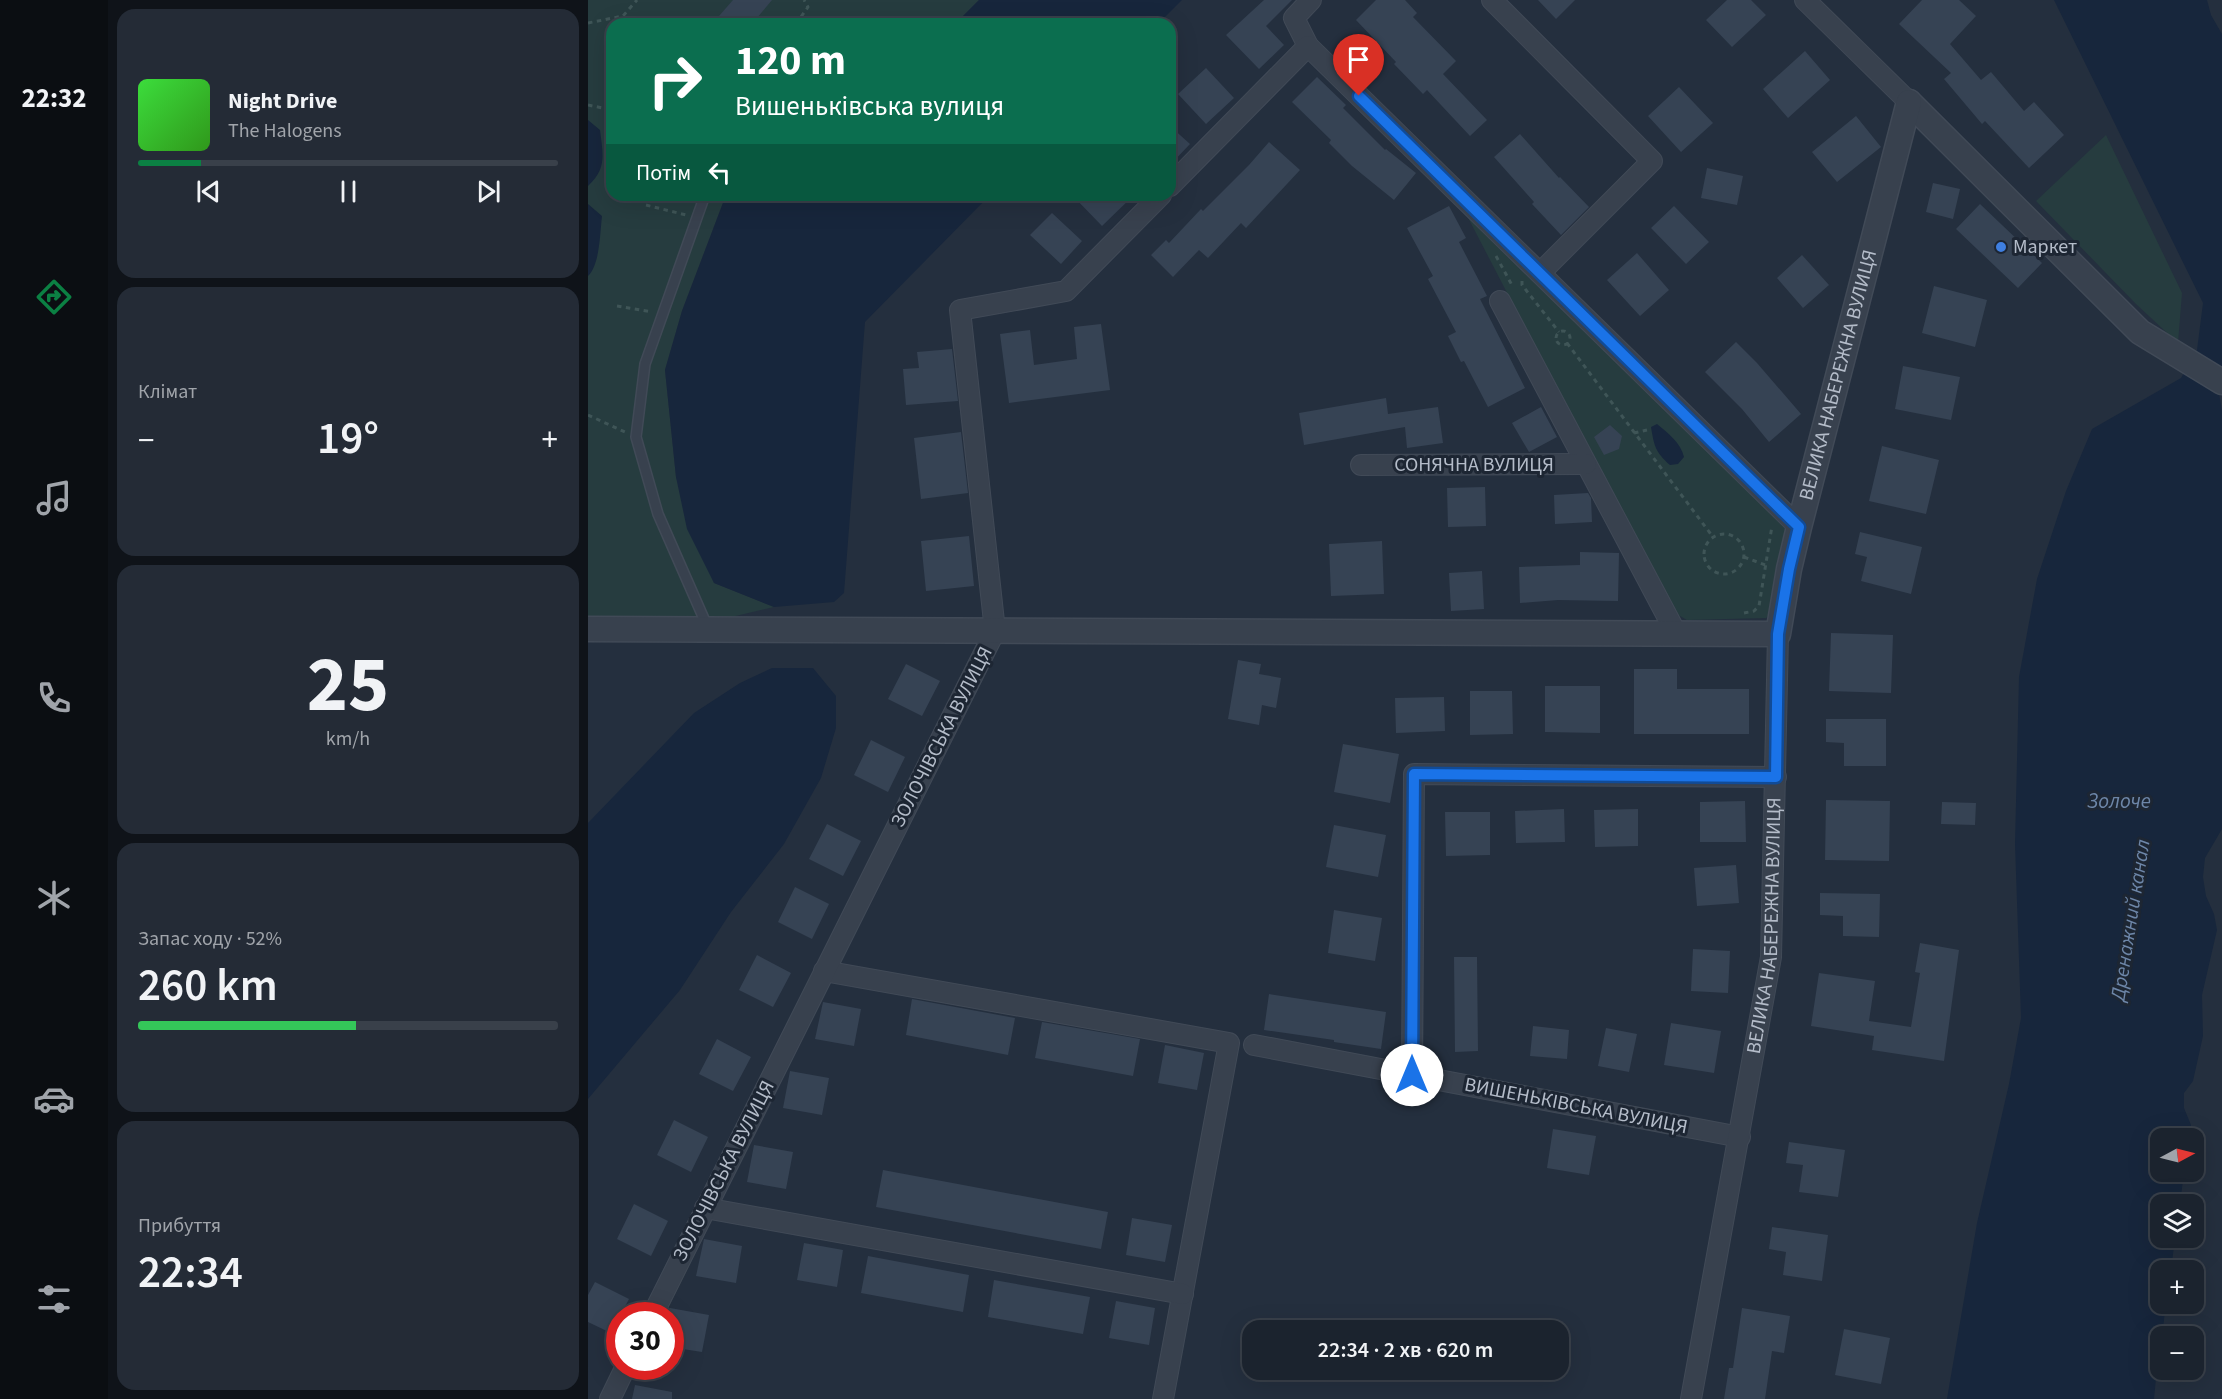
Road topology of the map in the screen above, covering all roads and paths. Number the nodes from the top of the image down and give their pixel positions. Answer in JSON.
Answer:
{"nodes":[{"id":1,"x":637,"y":0,"type":"edge"},
{"id":2,"x":804,"y":0,"type":"edge"},
{"id":3,"x":1311,"y":0,"type":"edge"},
{"id":4,"x":1492,"y":0,"type":"edge"},
{"id":5,"x":1805,"y":0,"type":"edge"},
{"id":6,"x":613,"y":18,"type":"edge"},
{"id":7,"x":800,"y":18,"type":"edge"},
{"id":8,"x":606,"y":19,"type":"edge"},
{"id":9,"x":588,"y":23,"type":"edge"},
{"id":10,"x":1308,"y":46,"type":"junction"},
{"id":11,"x":1909,"y":102,"type":"junction"},
{"id":12,"x":588,"y":105,"type":"edge"},
{"id":13,"x":606,"y":109,"type":"edge"},
{"id":14,"x":1176,"y":180,"type":"edge"},
{"id":15,"x":703,"y":201,"type":"edge"},
{"id":16,"x":1155,"y":201,"type":"edge"},
{"id":17,"x":646,"y":205,"type":"dead end"},
{"id":18,"x":697,"y":218,"type":"junction"},
{"id":19,"x":1492,"y":249,"type":"dead end"},
{"id":20,"x":1531,"y":276,"type":"junction"},
{"id":21,"x":1509,"y":294,"type":"junction"},
{"id":22,"x":616,"y":306,"type":"dead end"},
{"id":23,"x":663,"y":314,"type":"junction"},
{"id":24,"x":1559,"y":332,"type":"junction"},
{"id":25,"x":1567,"y":343,"type":"junction"},
{"id":26,"x":2222,"y":382,"type":"edge"},
{"id":27,"x":588,"y":415,"type":"edge"},
{"id":28,"x":1647,"y":430,"type":"dead end"},
{"id":29,"x":1634,"y":433,"type":"junction"},
{"id":30,"x":636,"y":437,"type":"junction"},
{"id":31,"x":1586,"y":464,"type":"junction"},
{"id":32,"x":1361,"y":465,"type":"dead end"},
{"id":33,"x":1770,"y":522,"type":"dead end"},
{"id":34,"x":1799,"y":527,"type":"junction"},
{"id":35,"x":1713,"y":537,"type":"junction"},
{"id":36,"x":1744,"y":557,"type":"junction"},
{"id":37,"x":1778,"y":567,"type":"junction"},
{"id":38,"x":1743,"y":613,"type":"dead end"},
{"id":39,"x":588,"y":629,"type":"edge"},
{"id":40,"x":709,"y":630,"type":"junction"},
{"id":41,"x":994,"y":631,"type":"junction"},
{"id":42,"x":1676,"y":633,"type":"junction"},
{"id":43,"x":1778,"y":634,"type":"junction"},
{"id":44,"x":1776,"y":777,"type":"junction"},
{"id":45,"x":824,"y":971,"type":"junction"},
{"id":46,"x":1254,"y":1045,"type":"dead end"},
{"id":47,"x":1412,"y":1075,"type":"junction"},
{"id":48,"x":1740,"y":1137,"type":"junction"},
{"id":49,"x":705,"y":1208,"type":"junction"},
{"id":50,"x":1183,"y":1294,"type":"junction"},
{"id":51,"x":659,"y":1302,"type":"edge"},
{"id":52,"x":619,"y":1380,"type":"edge"},
{"id":53,"x":610,"y":1399,"type":"edge"},
{"id":54,"x":1163,"y":1399,"type":"edge"},
{"id":55,"x":1691,"y":1399,"type":"edge"}],
"edges":[{"from":1,"to":6,"type":"path"},
{"from":2,"to":7,"type":"path"},
{"from":3,"to":10,"type":"street"},
{"from":4,"to":20,"type":"street"},
{"from":5,"to":11,"type":"street"},
{"from":8,"to":9,"type":"path"},
{"from":10,"to":14,"type":"street"},
{"from":10,"to":20,"type":"street"},
{"from":11,"to":26,"type":"street"},
{"from":11,"to":34,"type":"street","name":"ВЕЛИКА НАБЕРЕЖНА ВУЛИЦЯ"},
{"from":12,"to":13,"type":"path"},
{"from":15,"to":18,"type":"lane"},
{"from":16,"to":41,"type":"street","name":"ЗОЛОЧІВСЬКА ВУЛИЦЯ"},
{"from":17,"to":18,"type":"path"},
{"from":18,"to":23,"type":"lane"},
{"from":19,"to":21,"type":"path"},
{"from":20,"to":34,"type":"street"},
{"from":21,"to":24,"type":"path"},
{"from":21,"to":31,"type":"street","name":"СОНЯЧНА ВУЛИЦЯ"},
{"from":22,"to":23,"type":"path"},
{"from":23,"to":30,"type":"lane"},
{"from":24,"to":25,"type":"path"},
{"from":24,"to":25,"type":"path"},
{"from":25,"to":29,"type":"path"},
{"from":27,"to":30,"type":"path"},
{"from":28,"to":29,"type":"path"},
{"from":29,"to":35,"type":"path"},
{"from":30,"to":40,"type":"lane"},
{"from":31,"to":32,"type":"street","name":"СОНЯЧНА ВУЛИЦЯ"},
{"from":31,"to":42,"type":"street","name":"СОНЯЧНА ВУЛИЦЯ"},
{"from":33,"to":37,"type":"path"},
{"from":34,"to":37,"type":"street","name":"ВЕЛИКА НАБЕРЕЖНА ВУЛИЦЯ"},
{"from":35,"to":36,"type":"path"},
{"from":35,"to":36,"type":"path"},
{"from":36,"to":37,"type":"path"},
{"from":37,"to":38,"type":"path"},
{"from":37,"to":43,"type":"street","name":"ВЕЛИКА НАБЕРЕЖНА ВУЛИЦЯ"},
{"from":39,"to":40,"type":"street"},
{"from":40,"to":41,"type":"street"},
{"from":41,"to":42,"type":"street"},
{"from":41,"to":45,"type":"street","name":"ЗОЛОЧІВСЬКА ВУЛИЦЯ"},
{"from":42,"to":43,"type":"street"},
{"from":43,"to":44,"type":"street","name":"ВЕЛИКА НАБЕРЕЖНА ВУЛИЦЯ"},
{"from":44,"to":47,"type":"street"},
{"from":44,"to":48,"type":"street","name":"ВЕЛИКА НАБЕРЕЖНА ВУЛИЦЯ"},
{"from":45,"to":49,"type":"street","name":"ЗОЛОЧІВСЬКА ВУЛИЦЯ"},
{"from":45,"to":50,"type":"street"},
{"from":46,"to":47,"type":"street","name":"ВИШЕНЬКІВСЬКА ВУЛИЦЯ"},
{"from":47,"to":48,"type":"street","name":"ВИШЕНЬКІВСЬКА ВУЛИЦЯ"},
{"from":48,"to":55,"type":"street","name":"ВЕЛИКА НАБЕРЕЖНА ВУЛИЦЯ"},
{"from":49,"to":50,"type":"street"},
{"from":49,"to":51,"type":"street","name":"ЗОЛОЧІВСЬКА ВУЛИЦЯ"},
{"from":50,"to":54,"type":"street"},
{"from":52,"to":53,"type":"street"}]}
